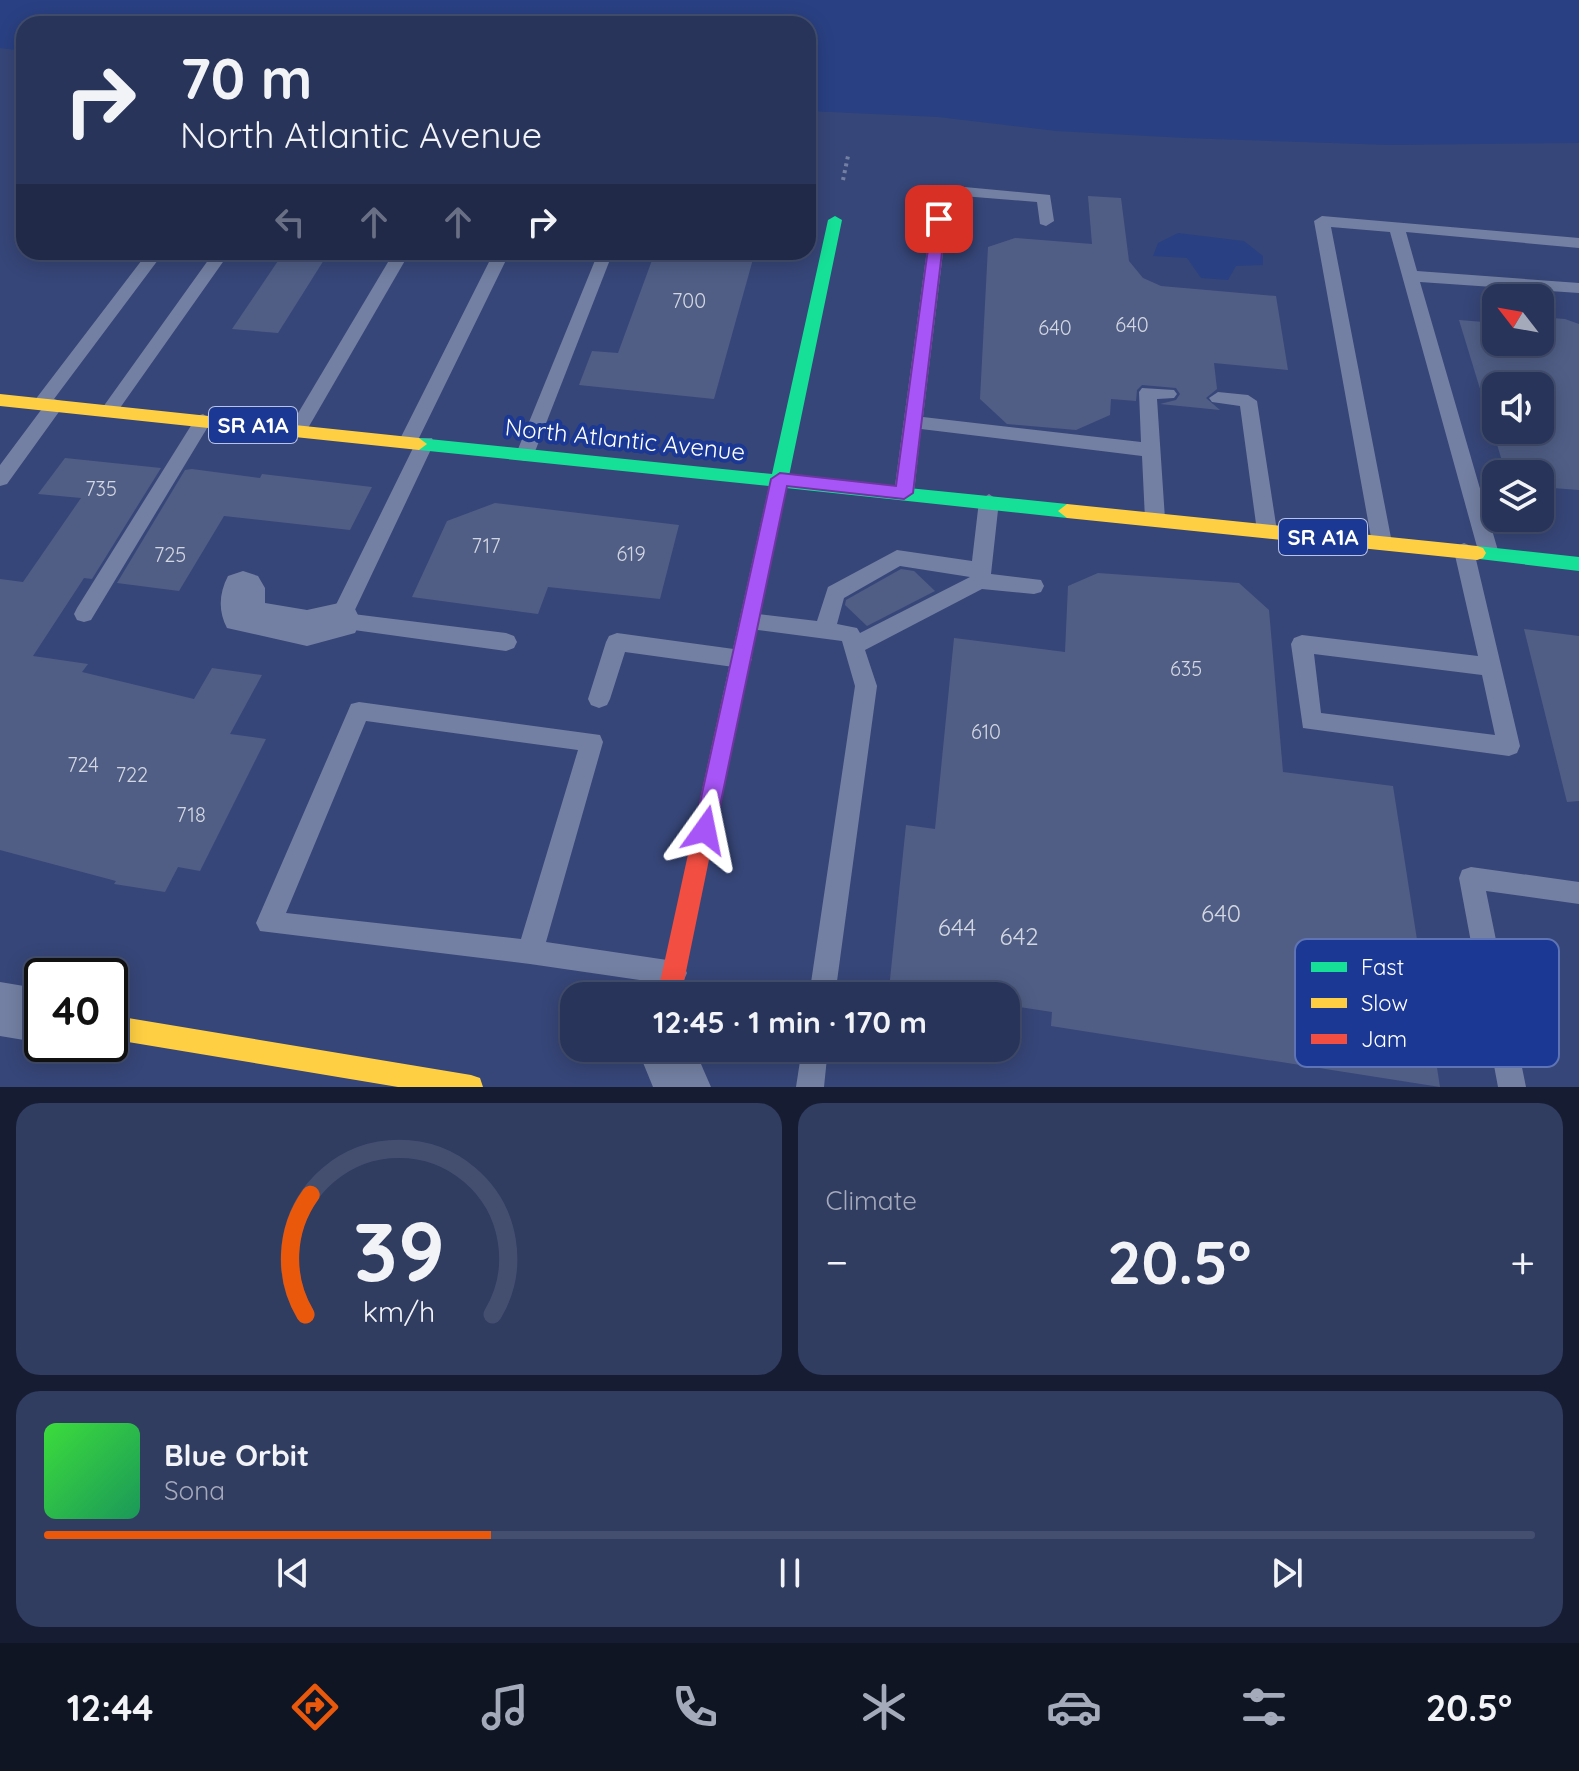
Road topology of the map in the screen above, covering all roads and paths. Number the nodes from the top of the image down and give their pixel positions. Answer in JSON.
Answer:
{"nodes":[{"id":1,"x":848,"y":156,"type":"dead end"},
{"id":2,"x":843,"y":180,"type":"dead end"},
{"id":3,"x":835,"y":220,"type":"dead end"},
{"id":4,"x":1046,"y":221,"type":"dead end"},
{"id":5,"x":1396,"y":228,"type":"junction"},
{"id":6,"x":1579,"y":243,"type":"edge"},
{"id":7,"x":150,"y":260,"type":"edge"},
{"id":8,"x":216,"y":260,"type":"edge"},
{"id":9,"x":397,"y":260,"type":"edge"},
{"id":10,"x":498,"y":260,"type":"edge"},
{"id":11,"x":603,"y":260,"type":"edge"},
{"id":12,"x":1411,"y":276,"type":"junction"},
{"id":13,"x":1579,"y":288,"type":"edge"},
{"id":14,"x":1168,"y":394,"type":"dead end"},
{"id":15,"x":1218,"y":398,"type":"dead end"},
{"id":16,"x":0,"y":400,"type":"edge"},
{"id":17,"x":48,"y":404,"type":"junction"},
{"id":18,"x":109,"y":411,"type":"junction"},
{"id":19,"x":203,"y":420,"type":"junction"},
{"id":20,"x":913,"y":422,"type":"junction"},
{"id":21,"x":297,"y":430,"type":"junction"},
{"id":22,"x":416,"y":442,"type":"junction"},
{"id":23,"x":1151,"y":450,"type":"junction"},
{"id":24,"x":525,"y":454,"type":"junction"},
{"id":25,"x":0,"y":479,"type":"edge"},
{"id":26,"x":780,"y":479,"type":"junction"},
{"id":27,"x":904,"y":493,"type":"junction"},
{"id":28,"x":989,"y":501,"type":"junction"},
{"id":29,"x":1155,"y":519,"type":"junction"},
{"id":30,"x":1267,"y":531,"type":"junction"},
{"id":31,"x":1382,"y":543,"type":"junction"},
{"id":32,"x":1464,"y":551,"type":"junction"},
{"id":33,"x":1489,"y":554,"type":"junction"},
{"id":34,"x":1579,"y":564,"type":"edge"},
{"id":35,"x":981,"y":575,"type":"junction"},
{"id":36,"x":1034,"y":586,"type":"dead end"},
{"id":37,"x":243,"y":588,"type":"dead end"},
{"id":38,"x":84,"y":614,"type":"dead end"},
{"id":39,"x":339,"y":621,"type":"junction"},
{"id":40,"x":750,"y":621,"type":"junction"},
{"id":41,"x":825,"y":631,"type":"junction"},
{"id":42,"x":506,"y":642,"type":"dead end"},
{"id":43,"x":853,"y":646,"type":"junction"},
{"id":44,"x":741,"y":659,"type":"junction"},
{"id":45,"x":1492,"y":667,"type":"junction"},
{"id":46,"x":599,"y":699,"type":"dead end"},
{"id":47,"x":1579,"y":893,"type":"edge"},
{"id":48,"x":1483,"y":939,"type":"edge"},
{"id":49,"x":530,"y":952,"type":"junction"},
{"id":50,"x":658,"y":982,"type":"edge"},
{"id":51,"x":672,"y":982,"type":"edge"},
{"id":52,"x":824,"y":982,"type":"edge"},
{"id":53,"x":0,"y":1009,"type":"edge"},
{"id":54,"x":24,"y":1013,"type":"edge"},
{"id":55,"x":128,"y":1030,"type":"edge"},
{"id":56,"x":671,"y":1062,"type":"edge"},
{"id":57,"x":813,"y":1062,"type":"edge"},
{"id":58,"x":1508,"y":1067,"type":"edge"},
{"id":59,"x":471,"y":1087,"type":"edge"},
{"id":60,"x":682,"y":1087,"type":"edge"},
{"id":61,"x":810,"y":1087,"type":"edge"},
{"id":62,"x":1512,"y":1087,"type":"edge"}],
"edges":[{"from":1,"to":2,"type":"path"},
{"from":3,"to":26,"type":"main road"},
{"from":4,"to":20,"type":"lane"},
{"from":5,"to":6,"type":"lane"},
{"from":5,"to":12,"type":"lane"},
{"from":5,"to":31,"type":"lane"},
{"from":7,"to":17,"type":"lane"},
{"from":8,"to":18,"type":"lane"},
{"from":9,"to":21,"type":"lane"},
{"from":10,"to":22,"type":"lane"},
{"from":11,"to":24,"type":"lane"},
{"from":12,"to":13,"type":"lane"},
{"from":12,"to":33,"type":"lane"},
{"from":14,"to":23,"type":"lane"},
{"from":15,"to":30,"type":"lane"},
{"from":16,"to":17,"type":"main road","name":"North Atlantic Avenue","number":"SR A1A"},
{"from":17,"to":18,"type":"main road","name":"North Atlantic Avenue","number":"SR A1A"},
{"from":17,"to":25,"type":"lane"},
{"from":18,"to":19,"type":"main road","name":"North Atlantic Avenue","number":"SR A1A"},
{"from":19,"to":21,"type":"main road","name":"North Atlantic Avenue","number":"SR A1A"},
{"from":19,"to":38,"type":"lane"},
{"from":20,"to":23,"type":"lane"},
{"from":20,"to":27,"type":"lane"},
{"from":21,"to":22,"type":"main road","name":"North Atlantic Avenue","number":"SR A1A"},
{"from":22,"to":24,"type":"main road","name":"North Atlantic Avenue","number":"SR A1A"},
{"from":22,"to":39,"type":"lane"},
{"from":23,"to":29,"type":"lane"},
{"from":24,"to":26,"type":"main road","name":"North Atlantic Avenue","number":"SR A1A"},
{"from":26,"to":27,"type":"main road","name":"North Atlantic Avenue","number":"SR A1A"},
{"from":26,"to":40,"type":"main road"},
{"from":27,"to":28,"type":"main road","name":"North Atlantic Avenue","number":"SR A1A"},
{"from":28,"to":29,"type":"main road","name":"North Atlantic Avenue","number":"SR A1A"},
{"from":28,"to":35,"type":"lane"},
{"from":29,"to":30,"type":"main road","name":"North Atlantic Avenue","number":"SR A1A"},
{"from":30,"to":31,"type":"main road","name":"North Atlantic Avenue","number":"SR A1A"},
{"from":31,"to":32,"type":"main road","name":"North Atlantic Avenue","number":"SR A1A"},
{"from":32,"to":33,"type":"main road","name":"North Atlantic Avenue","number":"SR A1A"},
{"from":32,"to":45,"type":"lane"},
{"from":33,"to":34,"type":"main road","name":"North Atlantic Avenue","number":"SR A1A"},
{"from":35,"to":36,"type":"lane"},
{"from":35,"to":41,"type":"lane"},
{"from":35,"to":43,"type":"lane"},
{"from":37,"to":39,"type":"street"},
{"from":39,"to":42,"type":"lane"},
{"from":40,"to":41,"type":"lane"},
{"from":40,"to":44,"type":"main road"},
{"from":41,"to":43,"type":"lane"},
{"from":43,"to":52,"type":"lane"},
{"from":44,"to":46,"type":"lane"},
{"from":44,"to":51,"type":"main road"},
{"from":45,"to":45,"type":"lane"},
{"from":47,"to":48,"type":"lane"},
{"from":49,"to":49,"type":"lane"},
{"from":49,"to":50,"type":"lane"},
{"from":53,"to":54,"type":"street"},
{"from":55,"to":59,"type":"main road"},
{"from":56,"to":60,"type":"street"},
{"from":57,"to":61,"type":"lane"},
{"from":58,"to":62,"type":"lane"}]}
